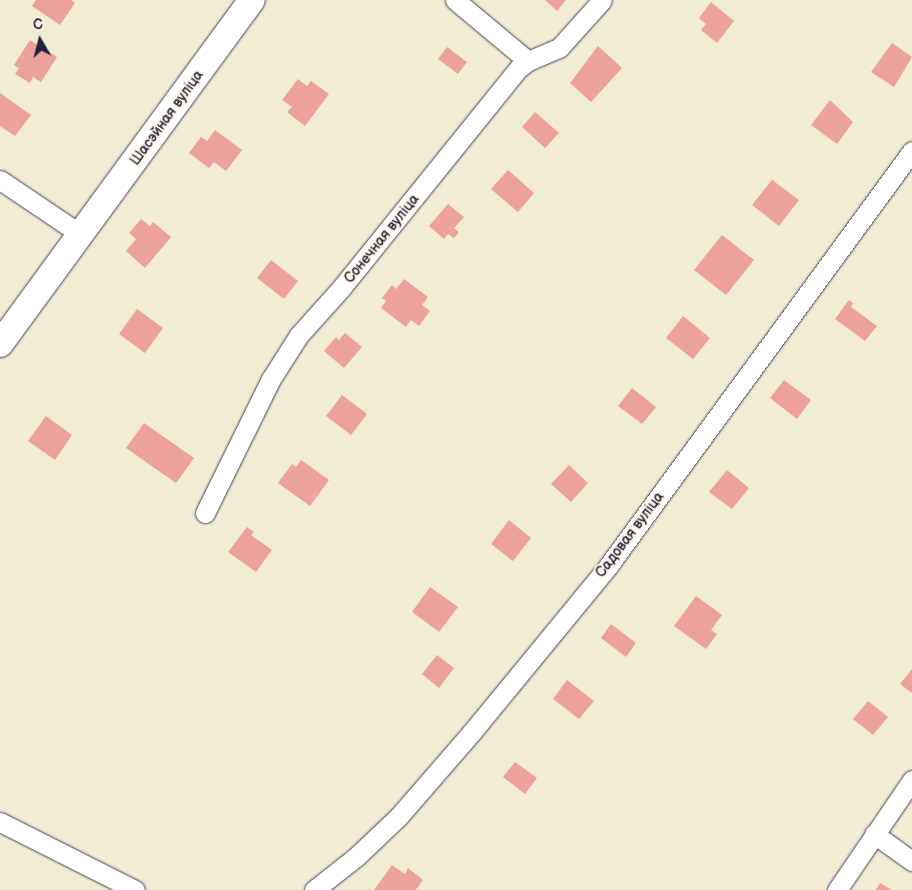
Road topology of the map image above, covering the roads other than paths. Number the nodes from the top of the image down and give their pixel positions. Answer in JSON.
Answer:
{"nodes":[{"id":1,"x":252,"y":0,"type":"edge"},
{"id":2,"x":455,"y":0,"type":"edge"},
{"id":3,"x":602,"y":0,"type":"edge"},
{"id":4,"x":528,"y":60,"type":"junction"},
{"id":5,"x":912,"y":151,"type":"edge"},
{"id":6,"x":0,"y":180,"type":"edge"},
{"id":7,"x":82,"y":235,"type":"junction"},
{"id":8,"x":0,"y":344,"type":"edge"},
{"id":9,"x":205,"y":513,"type":"dead end"},
{"id":10,"x":912,"y":780,"type":"edge"},
{"id":11,"x":0,"y":822,"type":"edge"},
{"id":12,"x":874,"y":834,"type":"junction"},
{"id":13,"x":912,"y":861,"type":"edge"},
{"id":14,"x":135,"y":890,"type":"edge"},
{"id":15,"x":314,"y":890,"type":"edge"},
{"id":16,"x":837,"y":890,"type":"edge"}],
"edges":[{"from":1,"to":7,"type":"main road","name":"Шасэйная вуліца"},
{"from":2,"to":4,"type":"street"},
{"from":3,"to":4,"type":"street","name":"Сонечная вуліца"},
{"from":4,"to":9,"type":"street","name":"Сонечная вуліца"},
{"from":5,"to":15,"type":"street","name":"Садовая вуліца"},
{"from":6,"to":7,"type":"street"},
{"from":7,"to":8,"type":"main road","name":"Шасэйная вуліца"},
{"from":10,"to":12,"type":"street"},
{"from":11,"to":14,"type":"street"},
{"from":12,"to":13,"type":"street"},
{"from":12,"to":16,"type":"street"}]}
